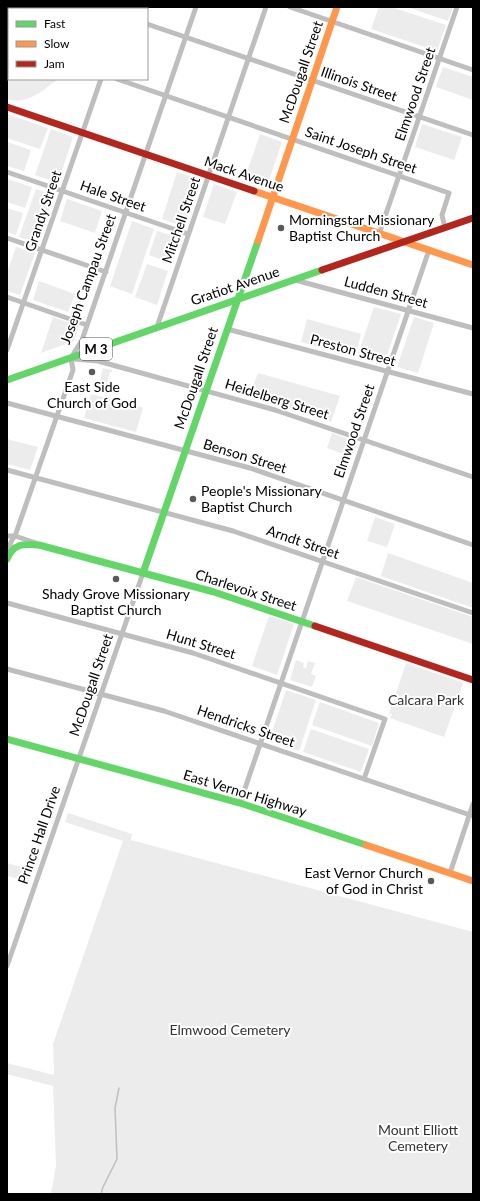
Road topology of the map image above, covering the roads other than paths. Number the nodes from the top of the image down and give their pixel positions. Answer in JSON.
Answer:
{"nodes":[{"id":1,"x":196,"y":7,"type":"edge"},
{"id":2,"x":266,"y":7,"type":"edge"},
{"id":3,"x":290,"y":7,"type":"edge"},
{"id":4,"x":337,"y":7,"type":"edge"},
{"id":5,"x":457,"y":7,"type":"edge"},
{"id":6,"x":332,"y":22,"type":"junction"},
{"id":7,"x":148,"y":24,"type":"edge"},
{"id":8,"x":186,"y":38,"type":"junction"},
{"id":9,"x":439,"y":58,"type":"junction"},
{"id":10,"x":248,"y":59,"type":"junction"},
{"id":11,"x":473,"y":70,"type":"edge"},
{"id":12,"x":100,"y":80,"type":"edge"},
{"id":13,"x":120,"y":80,"type":"edge"},
{"id":14,"x":312,"y":80,"type":"junction"},
{"id":15,"x":166,"y":96,"type":"junction"},
{"id":16,"x":7,"y":107,"type":"edge"},
{"id":17,"x":229,"y":117,"type":"junction"},
{"id":18,"x":419,"y":117,"type":"junction"},
{"id":19,"x":82,"y":133,"type":"junction"},
{"id":20,"x":473,"y":135,"type":"edge"},
{"id":21,"x":292,"y":139,"type":"junction"},
{"id":22,"x":146,"y":154,"type":"junction"},
{"id":23,"x":7,"y":172,"type":"edge"},
{"id":24,"x":209,"y":176,"type":"junction"},
{"id":25,"x":400,"y":176,"type":"junction"},
{"id":26,"x":62,"y":191,"type":"junction"},
{"id":27,"x":272,"y":198,"type":"junction"},
{"id":28,"x":126,"y":213,"type":"junction"},
{"id":29,"x":473,"y":218,"type":"edge"},
{"id":30,"x":445,"y":228,"type":"junction"},
{"id":31,"x":188,"y":234,"type":"junction"},
{"id":32,"x":379,"y":234,"type":"junction"},
{"id":33,"x":7,"y":238,"type":"edge"},
{"id":34,"x":403,"y":242,"type":"junction"},
{"id":35,"x":42,"y":250,"type":"junction"},
{"id":36,"x":429,"y":250,"type":"junction"},
{"id":37,"x":473,"y":265,"type":"edge"},
{"id":38,"x":106,"y":272,"type":"junction"},
{"id":39,"x":294,"y":280,"type":"junction"},
{"id":40,"x":7,"y":297,"type":"edge"},
{"id":41,"x":238,"y":300,"type":"junction"},
{"id":42,"x":24,"y":303,"type":"junction"},
{"id":43,"x":408,"y":310,"type":"junction"},
{"id":44,"x":87,"y":325,"type":"junction"},
{"id":45,"x":157,"y":328,"type":"junction"},
{"id":46,"x":473,"y":328,"type":"edge"},
{"id":47,"x":227,"y":329,"type":"junction"},
{"id":48,"x":7,"y":350,"type":"edge"},
{"id":49,"x":71,"y":358,"type":"junction"},
{"id":50,"x":387,"y":372,"type":"junction"},
{"id":51,"x":7,"y":380,"type":"edge"},
{"id":52,"x":206,"y":390,"type":"junction"},
{"id":53,"x":473,"y":394,"type":"edge"},
{"id":54,"x":7,"y":403,"type":"edge"},
{"id":55,"x":56,"y":416,"type":"junction"},
{"id":56,"x":364,"y":439,"type":"junction"},
{"id":57,"x":185,"y":451,"type":"junction"},
{"id":58,"x":7,"y":470,"type":"edge"},
{"id":59,"x":473,"y":476,"type":"edge"},
{"id":60,"x":35,"y":477,"type":"junction"},
{"id":61,"x":343,"y":500,"type":"junction"},
{"id":62,"x":164,"y":512,"type":"junction"},
{"id":63,"x":7,"y":536,"type":"edge"},
{"id":64,"x":15,"y":536,"type":"junction"},
{"id":65,"x":39,"y":545,"type":"junction"},
{"id":66,"x":473,"y":545,"type":"edge"},
{"id":67,"x":8,"y":556,"type":"edge"},
{"id":68,"x":322,"y":561,"type":"junction"},
{"id":69,"x":144,"y":573,"type":"junction"},
{"id":70,"x":7,"y":603,"type":"edge"},
{"id":71,"x":473,"y":612,"type":"edge"},
{"id":72,"x":302,"y":622,"type":"junction"},
{"id":73,"x":123,"y":633,"type":"junction"},
{"id":74,"x":7,"y":669,"type":"edge"},
{"id":75,"x":473,"y":680,"type":"edge"},
{"id":76,"x":281,"y":682,"type":"junction"},
{"id":77,"x":102,"y":694,"type":"junction"},
{"id":78,"x":7,"y":739,"type":"edge"},
{"id":79,"x":260,"y":743,"type":"junction"},
{"id":80,"x":79,"y":758,"type":"junction"},
{"id":81,"x":364,"y":779,"type":"junction"},
{"id":82,"x":240,"y":803,"type":"junction"},
{"id":83,"x":473,"y":804,"type":"edge"},
{"id":84,"x":471,"y":816,"type":"edge"},
{"id":85,"x":450,"y":873,"type":"junction"},
{"id":86,"x":473,"y":881,"type":"edge"},
{"id":87,"x":7,"y":966,"type":"edge"}],
"edges":[{"from":1,"to":8,"type":"street","name":"Joseph Campau Street"},
{"from":2,"to":10,"type":"street","name":"Mitchell Street"},
{"from":3,"to":6,"type":"street"},
{"from":4,"to":6,"type":"street","name":"McDougall Street"},
{"from":5,"to":9,"type":"street","name":"Elmwood Street"},
{"from":6,"to":9,"type":"street"},
{"from":6,"to":14,"type":"street","name":"McDougall Street"},
{"from":7,"to":8,"type":"street","name":"Illinois Street"},
{"from":8,"to":10,"type":"street","name":"Illinois Street"},
{"from":8,"to":15,"type":"street","name":"Joseph Campau Street"},
{"from":9,"to":11,"type":"street"},
{"from":9,"to":18,"type":"street","name":"Elmwood Street"},
{"from":10,"to":14,"type":"street","name":"Illinois Street"},
{"from":10,"to":17,"type":"street","name":"Mitchell Street"},
{"from":12,"to":19,"type":"street","name":"Grandy Street"},
{"from":13,"to":15,"type":"street","name":"Saint Joseph Street"},
{"from":14,"to":18,"type":"street","name":"Illinois Street"},
{"from":14,"to":21,"type":"street","name":"McDougall Street"},
{"from":15,"to":17,"type":"street","name":"Saint Joseph Street"},
{"from":15,"to":22,"type":"street","name":"Joseph Campau Street"},
{"from":16,"to":19,"type":"street","name":"Mack Avenue"},
{"from":17,"to":21,"type":"street","name":"Saint Joseph Street"},
{"from":17,"to":24,"type":"street","name":"Mitchell Street"},
{"from":18,"to":20,"type":"street","name":"Illinois Street"},
{"from":18,"to":25,"type":"street","name":"Elmwood Street"},
{"from":19,"to":22,"type":"street","name":"Mack Avenue"},
{"from":19,"to":26,"type":"street","name":"Grandy Street"},
{"from":21,"to":25,"type":"street","name":"Saint Joseph Street"},
{"from":21,"to":27,"type":"street","name":"McDougall Street"},
{"from":22,"to":24,"type":"street","name":"Mack Avenue"},
{"from":22,"to":28,"type":"street","name":"Joseph Campau Street"},
{"from":23,"to":26,"type":"street","name":"Hale Street"},
{"from":24,"to":27,"type":"street","name":"Mack Avenue"},
{"from":24,"to":31,"type":"street","name":"Mitchell Street"},
{"from":25,"to":30,"type":"street","name":"Saint Joseph Street"},
{"from":25,"to":32,"type":"street","name":"Elmwood Street"},
{"from":26,"to":28,"type":"street","name":"Hale Street"},
{"from":26,"to":35,"type":"street","name":"Grandy Street"},
{"from":27,"to":32,"type":"street","name":"Mack Avenue"},
{"from":27,"to":41,"type":"street","name":"McDougall Street"},
{"from":28,"to":31,"type":"street","name":"Hale Street"},
{"from":28,"to":38,"type":"street","name":"Joseph Campau Street"},
{"from":29,"to":30,"type":"street","name":"Gratiot Avenue","number":"M 3"},
{"from":30,"to":34,"type":"street","name":"Gratiot Avenue","number":"M 3"},
{"from":31,"to":45,"type":"street","name":"Mitchell Street"},
{"from":32,"to":34,"type":"street","name":"Mack Avenue"},
{"from":33,"to":35,"type":"street"},
{"from":34,"to":36,"type":"street","name":"Mack Avenue"},
{"from":34,"to":39,"type":"street","name":"Gratiot Avenue","number":"M 3"},
{"from":35,"to":38,"type":"street"},
{"from":35,"to":42,"type":"street","name":"Grandy Street"},
{"from":36,"to":37,"type":"street","name":"Mack Avenue"},
{"from":36,"to":43,"type":"street","name":"Elmwood Street"},
{"from":38,"to":44,"type":"street","name":"Joseph Campau Street"},
{"from":39,"to":41,"type":"street","name":"Gratiot Avenue","number":"M 3"},
{"from":39,"to":43,"type":"street","name":"Ludden Street"},
{"from":40,"to":42,"type":"street"},
{"from":41,"to":45,"type":"street","name":"Gratiot Avenue","number":"M 3"},
{"from":41,"to":47,"type":"street","name":"McDougall Street"},
{"from":42,"to":44,"type":"street"},
{"from":42,"to":48,"type":"street","name":"Grandy Street"},
{"from":43,"to":46,"type":"street","name":"Ludden Street"},
{"from":43,"to":50,"type":"street","name":"Elmwood Street"},
{"from":44,"to":49,"type":"street","name":"Joseph Campau Street"},
{"from":45,"to":49,"type":"street","name":"Gratiot Avenue","number":"M 3"},
{"from":47,"to":50,"type":"street","name":"Preston Street"},
{"from":47,"to":52,"type":"street","name":"McDougall Street"},
{"from":49,"to":51,"type":"street","name":"Gratiot Avenue","number":"M 3"},
{"from":49,"to":52,"type":"street","name":"Heidelberg Street"},
{"from":49,"to":55,"type":"street","name":"Joseph Campau Street"},
{"from":50,"to":53,"type":"street","name":"Preston Street"},
{"from":50,"to":56,"type":"street","name":"Elmwood Street"},
{"from":52,"to":56,"type":"street","name":"Heidelberg Street"},
{"from":52,"to":57,"type":"street","name":"McDougall Street"},
{"from":54,"to":55,"type":"street","name":"Benson Street"},
{"from":55,"to":57,"type":"street","name":"Benson Street"},
{"from":55,"to":60,"type":"street","name":"Joseph Campau Street"},
{"from":56,"to":59,"type":"street","name":"Heidelberg Street"},
{"from":56,"to":61,"type":"street","name":"Elmwood Street"},
{"from":57,"to":61,"type":"street","name":"Benson Street"},
{"from":57,"to":62,"type":"street","name":"McDougall Street"},
{"from":58,"to":60,"type":"street","name":"Arndt Street"},
{"from":60,"to":62,"type":"street","name":"Arndt Street"},
{"from":60,"to":64,"type":"street","name":"Joseph Campau Street"},
{"from":61,"to":66,"type":"street","name":"Benson Street"},
{"from":61,"to":68,"type":"street","name":"Elmwood Street"},
{"from":62,"to":68,"type":"street","name":"Arndt Street"},
{"from":62,"to":69,"type":"street","name":"McDougall Street"},
{"from":63,"to":64,"type":"street","name":"Charlevoix Street"},
{"from":64,"to":65,"type":"street","name":"Charlevoix Street"},
{"from":64,"to":67,"type":"street","name":"Joseph Campau Street"},
{"from":65,"to":67,"type":"street"},
{"from":65,"to":69,"type":"street","name":"Charlevoix Street"},
{"from":68,"to":71,"type":"street","name":"Arndt Street"},
{"from":68,"to":72,"type":"street","name":"Elmwood Street"},
{"from":69,"to":72,"type":"street","name":"Charlevoix Street"},
{"from":69,"to":73,"type":"street","name":"McDougall Street"},
{"from":70,"to":73,"type":"street","name":"Hunt Street"},
{"from":72,"to":75,"type":"street","name":"Charlevoix Street"},
{"from":72,"to":76,"type":"street","name":"Elmwood Street"},
{"from":73,"to":76,"type":"street","name":"Hunt Street"},
{"from":73,"to":77,"type":"street","name":"McDougall Street"},
{"from":74,"to":77,"type":"street","name":"Hendricks Street"},
{"from":76,"to":79,"type":"street","name":"Elmwood Street"},
{"from":76,"to":81,"type":"street","name":"Hunt Street"},
{"from":77,"to":79,"type":"street","name":"Hendricks Street"},
{"from":77,"to":80,"type":"street","name":"McDougall Street"},
{"from":78,"to":80,"type":"street","name":"East Vernor Highway"},
{"from":79,"to":81,"type":"street","name":"Hendricks Street"},
{"from":79,"to":82,"type":"street","name":"Elmwood Street"},
{"from":80,"to":82,"type":"street","name":"East Vernor Highway"},
{"from":80,"to":87,"type":"street","name":"Prince Hall Drive"},
{"from":81,"to":84,"type":"street","name":"Hendricks Street"},
{"from":82,"to":85,"type":"street","name":"East Vernor Highway"},
{"from":83,"to":84,"type":"street"},
{"from":84,"to":85,"type":"street"},
{"from":85,"to":86,"type":"street","name":"East Vernor Highway"}]}
